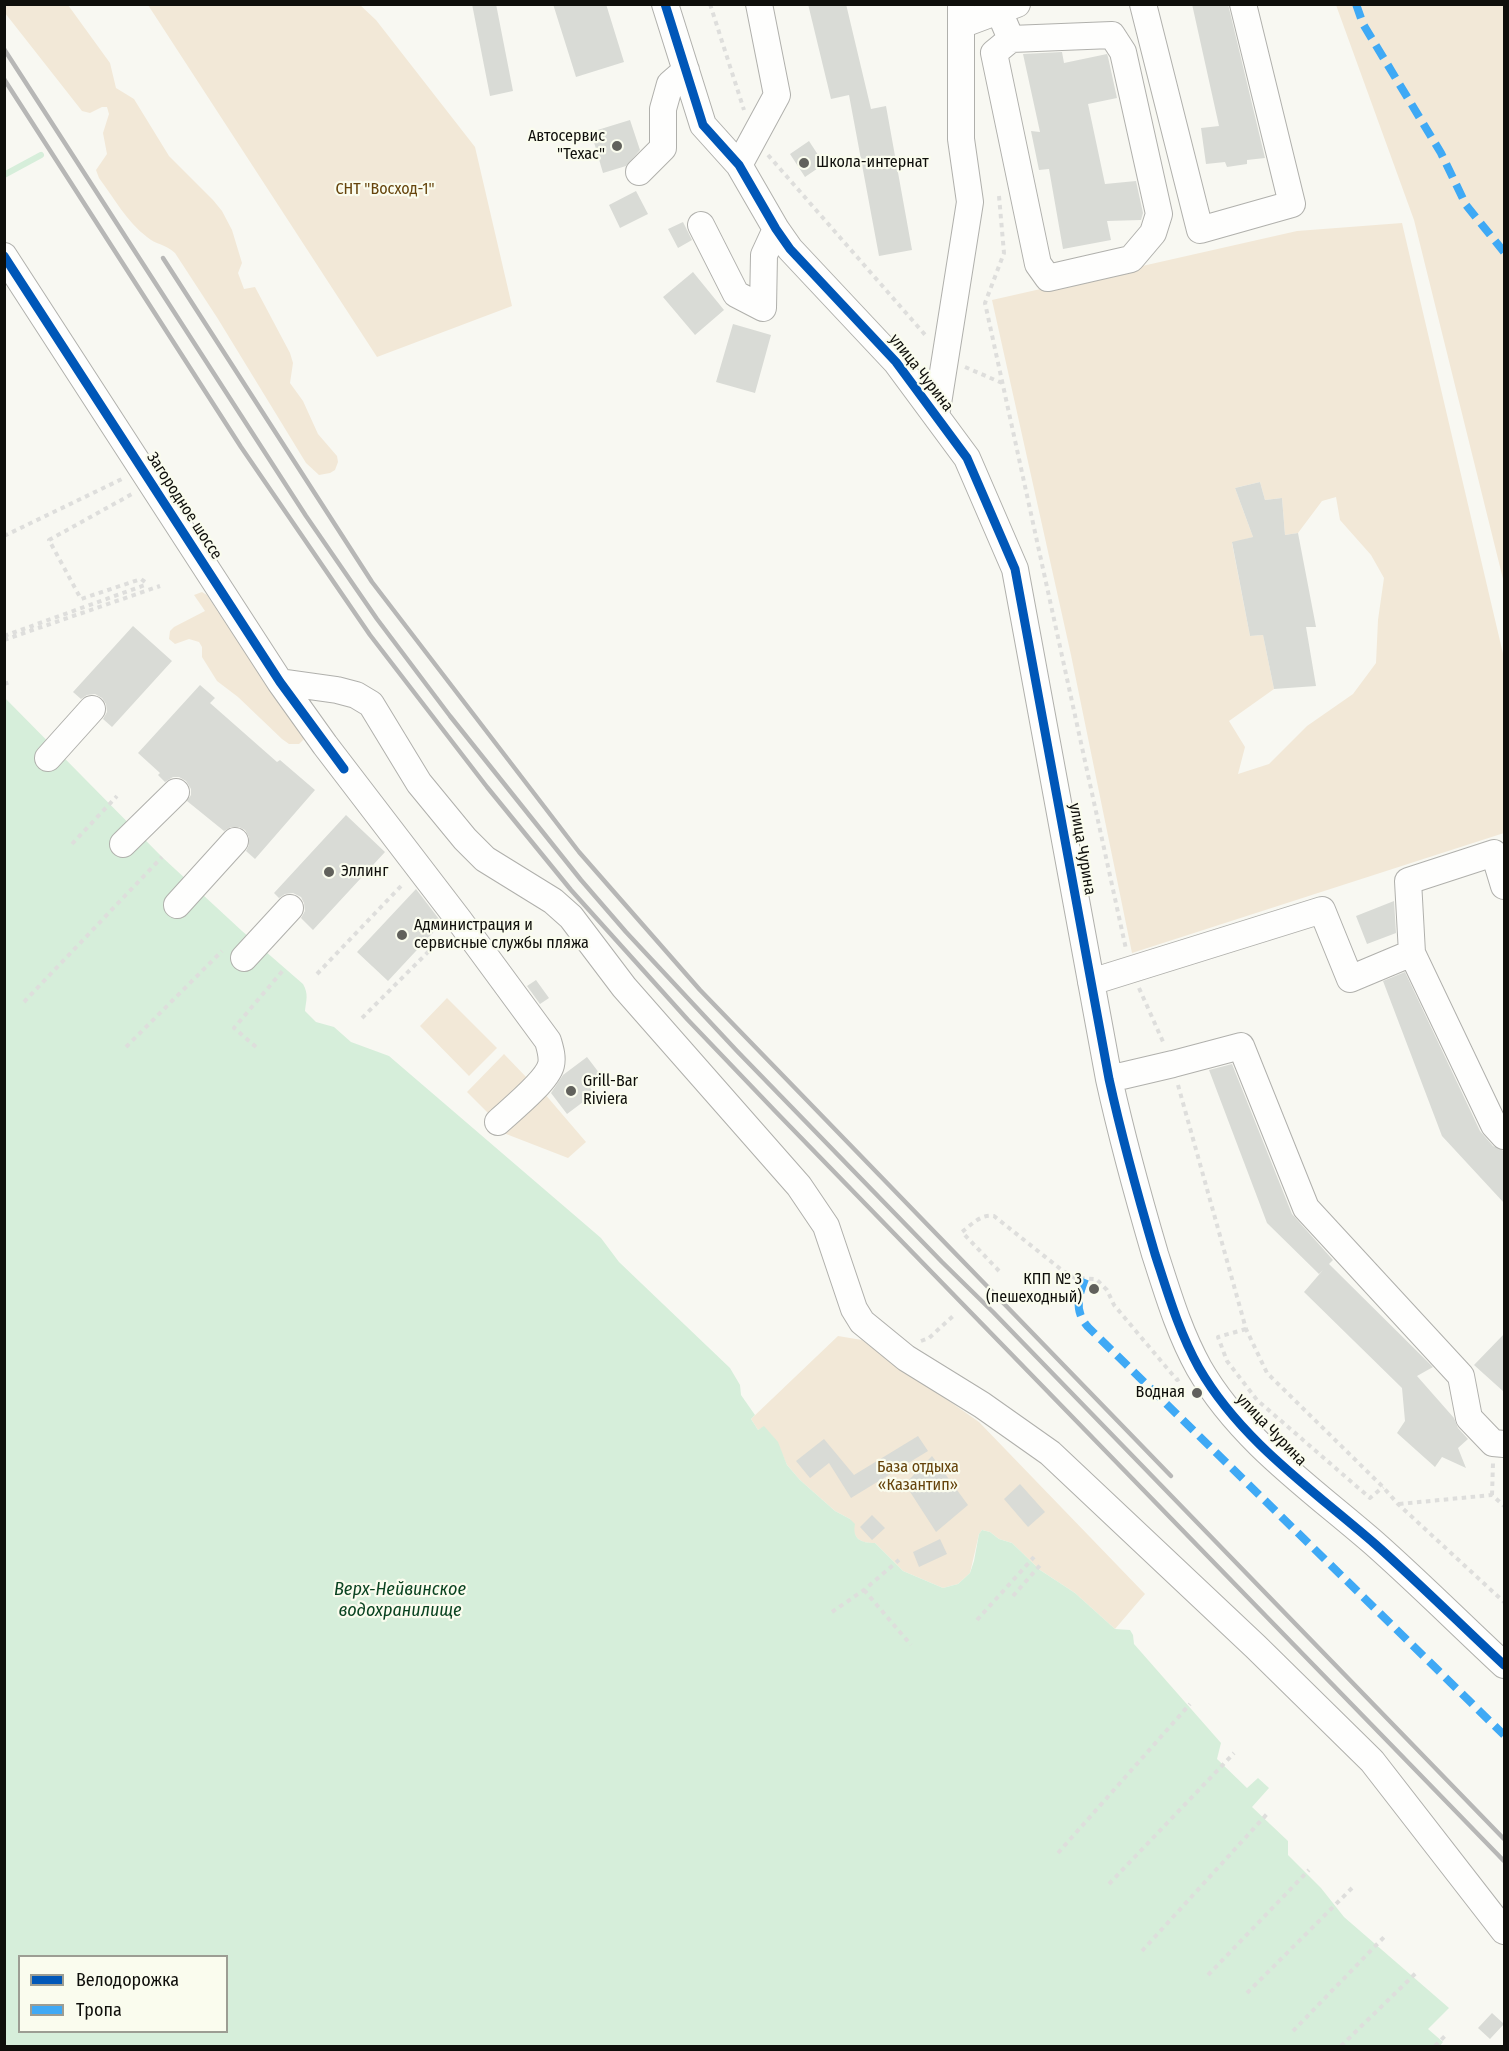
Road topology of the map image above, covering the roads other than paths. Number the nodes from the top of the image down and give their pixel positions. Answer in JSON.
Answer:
{"nodes":[{"id":1,"x":665,"y":4,"type":"edge"},
{"id":2,"x":759,"y":4,"type":"edge"},
{"id":3,"x":1143,"y":4,"type":"edge"},
{"id":4,"x":1243,"y":4,"type":"edge"},
{"id":5,"x":1008,"y":8,"type":"edge"},
{"id":6,"x":961,"y":15,"type":"edge"},
{"id":7,"x":1011,"y":39,"type":"junction"},
{"id":8,"x":686,"y":70,"type":"junction"},
{"id":9,"x":739,"y":165,"type":"junction"},
{"id":10,"x":639,"y":172,"type":"dead end"},
{"id":11,"x":701,"y":225,"type":"dead end"},
{"id":12,"x":776,"y":229,"type":"junction"},
{"id":13,"x":4,"y":256,"type":"edge"},
{"id":14,"x":936,"y":416,"type":"junction"},
{"id":15,"x":280,"y":682,"type":"junction"},
{"id":16,"x":92,"y":709,"type":"dead end"},
{"id":17,"x":48,"y":758,"type":"dead end"},
{"id":18,"x":176,"y":792,"type":"dead end"},
{"id":19,"x":234,"y":841,"type":"dead end"},
{"id":20,"x":123,"y":843,"type":"dead end"},
{"id":21,"x":1504,"y":886,"type":"edge"},
{"id":22,"x":177,"y":905,"type":"dead end"},
{"id":23,"x":290,"y":908,"type":"dead end"},
{"id":24,"x":235,"y":953,"type":"road end"},
{"id":25,"x":1412,"y":953,"type":"junction"},
{"id":26,"x":1091,"y":982,"type":"junction"},
{"id":27,"x":1109,"y":1078,"type":"junction"},
{"id":28,"x":498,"y":1122,"type":"dead end"},
{"id":29,"x":1504,"y":1136,"type":"edge"},
{"id":30,"x":1499,"y":1444,"type":"edge"},
{"id":31,"x":1504,"y":1665,"type":"edge"},
{"id":32,"x":1504,"y":1931,"type":"edge"}],
"edges":[{"from":1,"to":8,"type":"street","name":"улица Чурина"},
{"from":2,"to":9,"type":"street"},
{"from":3,"to":4,"type":"street"},
{"from":5,"to":6,"type":"street"},
{"from":5,"to":7,"type":"street"},
{"from":6,"to":14,"type":"street"},
{"from":7,"to":7,"type":"street"},
{"from":8,"to":9,"type":"street","name":"улица Чурина"},
{"from":8,"to":10,"type":"street"},
{"from":9,"to":12,"type":"street","name":"улица Чурина"},
{"from":11,"to":12,"type":"street"},
{"from":12,"to":14,"type":"street","name":"улица Чурина"},
{"from":13,"to":15,"type":"street","name":"Загородное шоссе"},
{"from":14,"to":26,"type":"street","name":"улица Чурина"},
{"from":15,"to":28,"type":"street","name":"Загородное шоссе"},
{"from":15,"to":32,"type":"street"},
{"from":16,"to":17,"type":"street"},
{"from":18,"to":20,"type":"street"},
{"from":19,"to":22,"type":"street"},
{"from":21,"to":25,"type":"street"},
{"from":23,"to":24,"type":"street"},
{"from":25,"to":26,"type":"street"},
{"from":25,"to":29,"type":"street"},
{"from":26,"to":27,"type":"street","name":"улица Чурина"},
{"from":27,"to":30,"type":"street"},
{"from":27,"to":31,"type":"street","name":"улица Чурина"}]}
